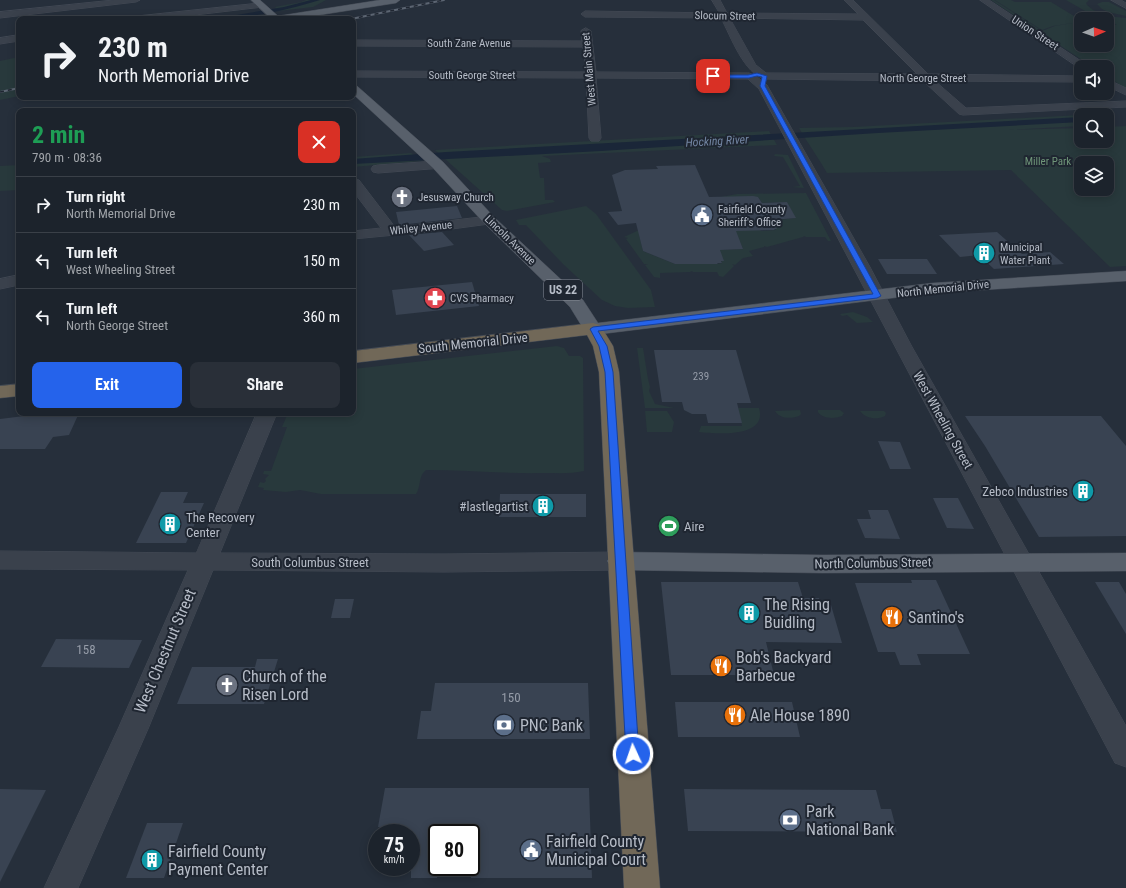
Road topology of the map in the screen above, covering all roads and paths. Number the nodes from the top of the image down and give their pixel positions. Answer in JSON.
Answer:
{"nodes":[{"id":1,"x":136,"y":0,"type":"edge"},
{"id":2,"x":396,"y":0,"type":"edge"},
{"id":3,"x":716,"y":0,"type":"edge"},
{"id":4,"x":848,"y":0,"type":"edge"},
{"id":5,"x":984,"y":0,"type":"edge"},
{"id":6,"x":1114,"y":0,"type":"edge"},
{"id":7,"x":584,"y":2,"type":"dead end"},
{"id":8,"x":1126,"y":6,"type":"edge"},
{"id":9,"x":267,"y":10,"type":"edge"},
{"id":10,"x":585,"y":14,"type":"junction"},
{"id":11,"x":0,"y":15,"type":"edge"},
{"id":12,"x":724,"y":15,"type":"junction"},
{"id":13,"x":148,"y":16,"type":"edge"},
{"id":14,"x":166,"y":16,"type":"edge"},
{"id":15,"x":866,"y":17,"type":"junction"},
{"id":16,"x":16,"y":38,"type":"edge"},
{"id":17,"x":0,"y":41,"type":"edge"},
{"id":18,"x":356,"y":43,"type":"edge"},
{"id":19,"x":586,"y":44,"type":"junction"},
{"id":20,"x":1074,"y":60,"type":"edge"},
{"id":21,"x":356,"y":74,"type":"edge"},
{"id":22,"x":591,"y":75,"type":"junction"},
{"id":23,"x":757,"y":77,"type":"junction"},
{"id":24,"x":926,"y":78,"type":"junction"},
{"id":25,"x":1074,"y":79,"type":"edge"},
{"id":26,"x":1114,"y":86,"type":"edge"},
{"id":27,"x":356,"y":91,"type":"edge"},
{"id":28,"x":1126,"y":92,"type":"edge"},
{"id":29,"x":1126,"y":104,"type":"edge"},
{"id":30,"x":595,"y":138,"type":"dead end"},
{"id":31,"x":437,"y":163,"type":"junction"},
{"id":32,"x":378,"y":169,"type":"dead end"},
{"id":33,"x":356,"y":186,"type":"edge"},
{"id":34,"x":489,"y":220,"type":"junction"},
{"id":35,"x":391,"y":232,"type":"junction"},
{"id":36,"x":356,"y":235,"type":"edge"},
{"id":37,"x":1126,"y":276,"type":"edge"},
{"id":38,"x":16,"y":281,"type":"edge"},
{"id":39,"x":0,"y":284,"type":"edge"},
{"id":40,"x":877,"y":296,"type":"junction"},
{"id":41,"x":593,"y":329,"type":"junction"},
{"id":42,"x":356,"y":357,"type":"edge"},
{"id":43,"x":16,"y":390,"type":"edge"},
{"id":44,"x":0,"y":392,"type":"edge"},
{"id":45,"x":16,"y":400,"type":"edge"},
{"id":46,"x":0,"y":403,"type":"edge"},
{"id":47,"x":266,"y":416,"type":"edge"},
{"id":48,"x":0,"y":560,"type":"edge"},
{"id":49,"x":620,"y":561,"type":"junction"},
{"id":50,"x":203,"y":562,"type":"junction"},
{"id":51,"x":1020,"y":562,"type":"junction"},
{"id":52,"x":1126,"y":562,"type":"edge"},
{"id":53,"x":1126,"y":754,"type":"edge"},
{"id":54,"x":61,"y":888,"type":"edge"},
{"id":55,"x":642,"y":888,"type":"edge"}],
"edges":[{"from":1,"to":11,"type":"street"},
{"from":1,"to":13,"type":"street"},
{"from":2,"to":9,"type":"main road"},
{"from":3,"to":12,"type":"street","name":"West Wheeling Street"},
{"from":4,"to":15,"type":"street"},
{"from":5,"to":20,"type":"street","name":"Union Street"},
{"from":6,"to":8,"type":"street"},
{"from":7,"to":10,"type":"street","name":"West Main Street"},
{"from":9,"to":14,"type":"street"},
{"from":10,"to":12,"type":"street","name":"Slocum Street"},
{"from":10,"to":19,"type":"street","name":"West Main Street"},
{"from":12,"to":15,"type":"street","name":"Slocum Street"},
{"from":12,"to":23,"type":"street","name":"West Wheeling Street"},
{"from":15,"to":24,"type":"street"},
{"from":16,"to":17,"type":"street"},
{"from":18,"to":19,"type":"street","name":"South Zane Avenue"},
{"from":19,"to":22,"type":"street","name":"West Main Street"},
{"from":21,"to":22,"type":"street","name":"South George Street"},
{"from":22,"to":23,"type":"street","name":"North George Street"},
{"from":22,"to":30,"type":"street","name":"West Main Street"},
{"from":23,"to":24,"type":"street","name":"North George Street"},
{"from":23,"to":40,"type":"street","name":"West Wheeling Street"},
{"from":24,"to":25,"type":"street","name":"North George Street"},
{"from":24,"to":29,"type":"street"},
{"from":26,"to":28,"type":"street"},
{"from":27,"to":31,"type":"main road","name":"Lincoln Avenue","number":"US 22"},
{"from":31,"to":32,"type":"street"},
{"from":31,"to":34,"type":"main road","name":"Lincoln Avenue","number":"US 22"},
{"from":33,"to":35,"type":"street"},
{"from":34,"to":35,"type":"street","name":"Whiley Avenue"},
{"from":34,"to":41,"type":"main road","name":"Lincoln Avenue","number":"US 22"},
{"from":35,"to":36,"type":"street","name":"Whiley Avenue"},
{"from":37,"to":40,"type":"main road","name":"North Memorial Drive"},
{"from":38,"to":39,"type":"street"},
{"from":40,"to":41,"type":"main road","name":"North Memorial Drive"},
{"from":40,"to":51,"type":"street","name":"West Wheeling Street"},
{"from":41,"to":42,"type":"highway","name":"South Memorial Drive"},
{"from":41,"to":49,"type":"highway","number":"US 22"},
{"from":43,"to":44,"type":"highway"},
{"from":45,"to":46,"type":"highway"},
{"from":47,"to":50,"type":"street","name":"West Chestnut Street"},
{"from":48,"to":50,"type":"street","name":"South Columbus Street"},
{"from":49,"to":50,"type":"street","name":"South Columbus Street"},
{"from":49,"to":51,"type":"main road","name":"North Columbus Street"},
{"from":49,"to":55,"type":"highway","number":"US 22"},
{"from":50,"to":54,"type":"street","name":"West Chestnut Street"},
{"from":51,"to":52,"type":"main road","name":"North Columbus Street"},
{"from":51,"to":53,"type":"street","name":"West Wheeling Street"}]}
